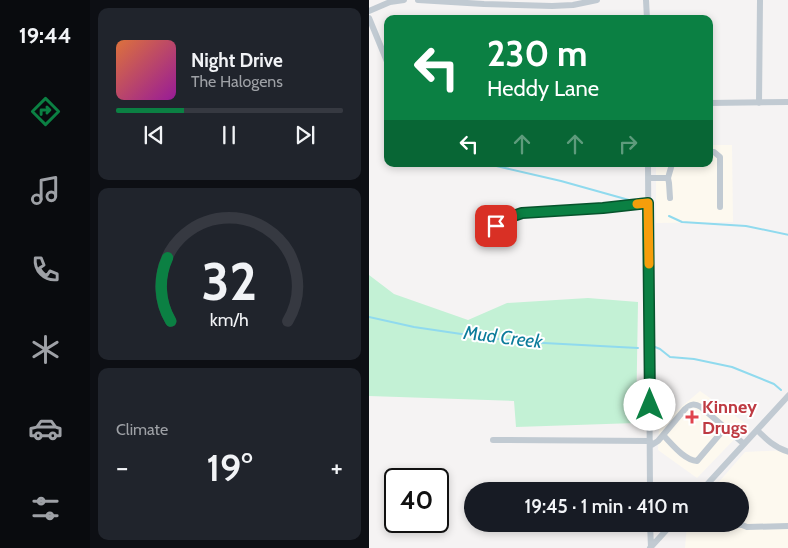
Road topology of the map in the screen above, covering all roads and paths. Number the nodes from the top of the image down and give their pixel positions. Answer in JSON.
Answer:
{"nodes":[{"id":1,"x":403,"y":0,"type":"edge"},
{"id":2,"x":418,"y":0,"type":"edge"},
{"id":3,"x":597,"y":0,"type":"edge"},
{"id":4,"x":646,"y":0,"type":"edge"},
{"id":5,"x":760,"y":0,"type":"edge"},
{"id":6,"x":369,"y":11,"type":"edge"},
{"id":7,"x":647,"y":15,"type":"edge"},
{"id":8,"x":369,"y":18,"type":"edge"},
{"id":9,"x":384,"y":54,"type":"edge"},
{"id":10,"x":759,"y":102,"type":"junction"},
{"id":11,"x":788,"y":102,"type":"edge"},
{"id":12,"x":713,"y":103,"type":"edge"},
{"id":13,"x":713,"y":152,"type":"edge"},
{"id":14,"x":648,"y":167,"type":"edge"},
{"id":15,"x":671,"y":167,"type":"edge"},
{"id":16,"x":648,"y":178,"type":"junction"},
{"id":17,"x":668,"y":178,"type":"junction"},
{"id":18,"x":670,"y":198,"type":"dead end"},
{"id":19,"x":648,"y":203,"type":"junction"},
{"id":20,"x":720,"y":207,"type":"dead end"},
{"id":21,"x":496,"y":226,"type":"dead end"},
{"id":22,"x":788,"y":395,"type":"edge"},
{"id":23,"x":725,"y":428,"type":"junction"},
{"id":24,"x":757,"y":430,"type":"junction"},
{"id":25,"x":663,"y":436,"type":"junction"},
{"id":26,"x":493,"y":440,"type":"dead end"},
{"id":27,"x":650,"y":444,"type":"junction"},
{"id":28,"x":744,"y":444,"type":"junction"},
{"id":29,"x":788,"y":452,"type":"edge"},
{"id":30,"x":650,"y":482,"type":"edge"},
{"id":31,"x":709,"y":482,"type":"edge"},
{"id":32,"x":788,"y":526,"type":"edge"},
{"id":33,"x":749,"y":527,"type":"edge"},
{"id":34,"x":650,"y":532,"type":"edge"},
{"id":35,"x":665,"y":532,"type":"edge"},
{"id":36,"x":650,"y":548,"type":"edge"}],
"edges":[{"from":1,"to":6,"type":"street"},
{"from":2,"to":3,"type":"street"},
{"from":4,"to":7,"type":"street"},
{"from":5,"to":10,"type":"street"},
{"from":8,"to":9,"type":"street"},
{"from":10,"to":11,"type":"street"},
{"from":10,"to":12,"type":"street"},
{"from":13,"to":20,"type":"street"},
{"from":14,"to":16,"type":"street"},
{"from":15,"to":17,"type":"street"},
{"from":16,"to":17,"type":"street"},
{"from":16,"to":19,"type":"street"},
{"from":17,"to":18,"type":"street"},
{"from":19,"to":21,"type":"street"},
{"from":19,"to":27,"type":"street"},
{"from":22,"to":24,"type":"street"},
{"from":23,"to":25,"type":"street"},
{"from":23,"to":25,"type":"street"},
{"from":23,"to":28,"type":"street"},
{"from":24,"to":28,"type":"street"},
{"from":24,"to":29,"type":"street"},
{"from":25,"to":27,"type":"street"},
{"from":26,"to":27,"type":"street"},
{"from":27,"to":30,"type":"street"},
{"from":28,"to":31,"type":"street"},
{"from":32,"to":33,"type":"street"},
{"from":34,"to":36,"type":"street"},
{"from":35,"to":36,"type":"street"}]}
